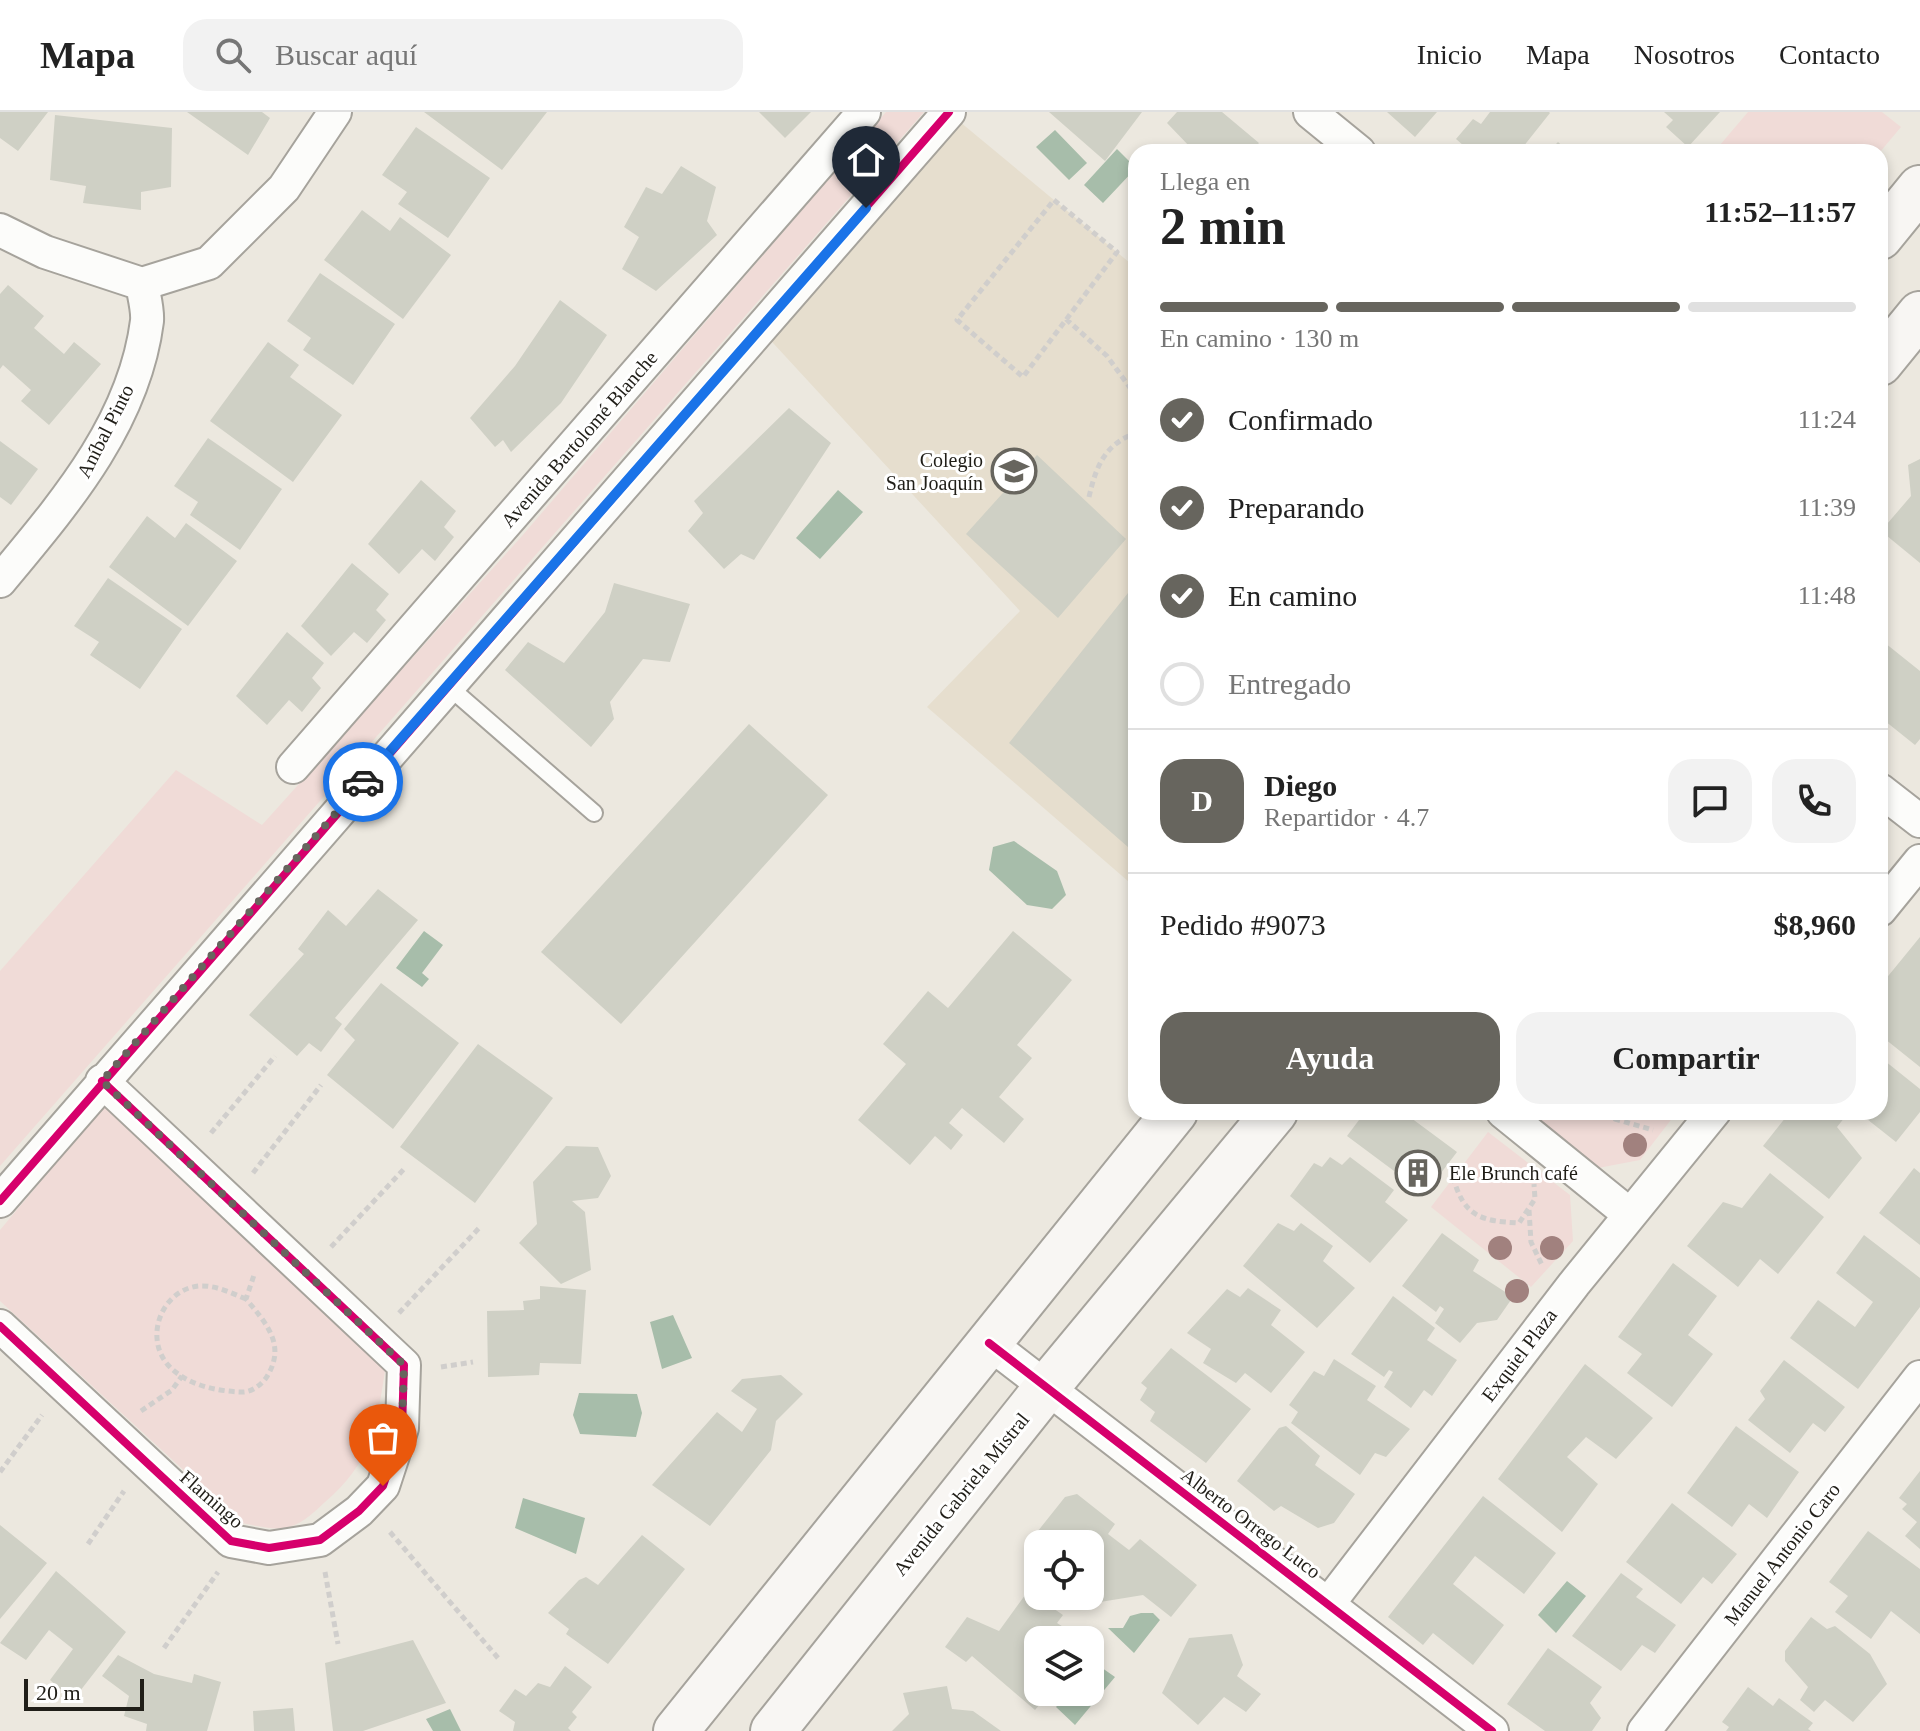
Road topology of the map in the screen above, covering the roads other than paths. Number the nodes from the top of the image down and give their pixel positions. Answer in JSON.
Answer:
{"nodes":[{"id":1,"x":335,"y":112,"type":"edge"},
{"id":2,"x":864,"y":112,"type":"edge"},
{"id":3,"x":949,"y":112,"type":"edge"},
{"id":4,"x":1310,"y":112,"type":"edge"},
{"id":5,"x":1349,"y":144,"type":"edge"},
{"id":6,"x":1920,"y":188,"type":"edge"},
{"id":7,"x":1888,"y":227,"type":"edge"},
{"id":8,"x":0,"y":230,"type":"edge"},
{"id":9,"x":142,"y":284,"type":"junction"},
{"id":10,"x":1920,"y":314,"type":"edge"},
{"id":11,"x":1888,"y":349,"type":"edge"},
{"id":12,"x":0,"y":581,"type":"edge"},
{"id":13,"x":448,"y":686,"type":"junction"},
{"id":14,"x":293,"y":767,"type":"dead end"},
{"id":15,"x":1888,"y":796,"type":"edge"},
{"id":16,"x":594,"y":813,"type":"dead end"},
{"id":17,"x":1920,"y":821,"type":"edge"},
{"id":18,"x":1920,"y":861,"type":"edge"},
{"id":19,"x":1888,"y":900,"type":"edge"},
{"id":20,"x":102,"y":1081,"type":"junction"},
{"id":21,"x":1169,"y":1120,"type":"edge"},
{"id":22,"x":1268,"y":1120,"type":"edge"},
{"id":23,"x":1513,"y":1120,"type":"edge"},
{"id":24,"x":1707,"y":1120,"type":"edge"},
{"id":25,"x":0,"y":1201,"type":"edge"},
{"id":26,"x":1629,"y":1214,"type":"junction"},
{"id":27,"x":0,"y":1326,"type":"edge"},
{"id":28,"x":989,"y":1343,"type":"junction"},
{"id":29,"x":1920,"y":1377,"type":"edge"},
{"id":30,"x":1046,"y":1388,"type":"junction"},
{"id":31,"x":1329,"y":1603,"type":"junction"},
{"id":32,"x":676,"y":1731,"type":"edge"},
{"id":33,"x":773,"y":1731,"type":"edge"},
{"id":34,"x":1492,"y":1731,"type":"edge"},
{"id":35,"x":1644,"y":1731,"type":"edge"}],
"edges":[{"from":1,"to":9,"type":"street"},
{"from":2,"to":14,"type":"street","name":"Avenida Bartolomé Blanche"},
{"from":3,"to":13,"type":"street"},
{"from":4,"to":5,"type":"street"},
{"from":6,"to":7,"type":"main road"},
{"from":8,"to":9,"type":"street"},
{"from":9,"to":12,"type":"street","name":"Aníbal Pinto"},
{"from":10,"to":11,"type":"main road"},
{"from":13,"to":16,"type":"lane"},
{"from":13,"to":20,"type":"street"},
{"from":15,"to":17,"type":"street"},
{"from":18,"to":19,"type":"street"},
{"from":20,"to":25,"type":"street"},
{"from":20,"to":27,"type":"street","name":"Flamingo"},
{"from":21,"to":28,"type":"main road"},
{"from":22,"to":30,"type":"main road","name":"Avenida Gabriela Mistral"},
{"from":23,"to":26,"type":"street"},
{"from":24,"to":26,"type":"street","name":"Exquiel Plaza"},
{"from":26,"to":31,"type":"street","name":"Exquiel Plaza"},
{"from":28,"to":30,"type":"street","name":"Alberto Orrego Luco"},
{"from":28,"to":32,"type":"main road"},
{"from":29,"to":35,"type":"street","name":"Manuel Antonio Caro"},
{"from":30,"to":31,"type":"street","name":"Alberto Orrego Luco"},
{"from":30,"to":33,"type":"main road","name":"Avenida Gabriela Mistral"},
{"from":31,"to":34,"type":"street","name":"Alberto Orrego Luco"}]}
